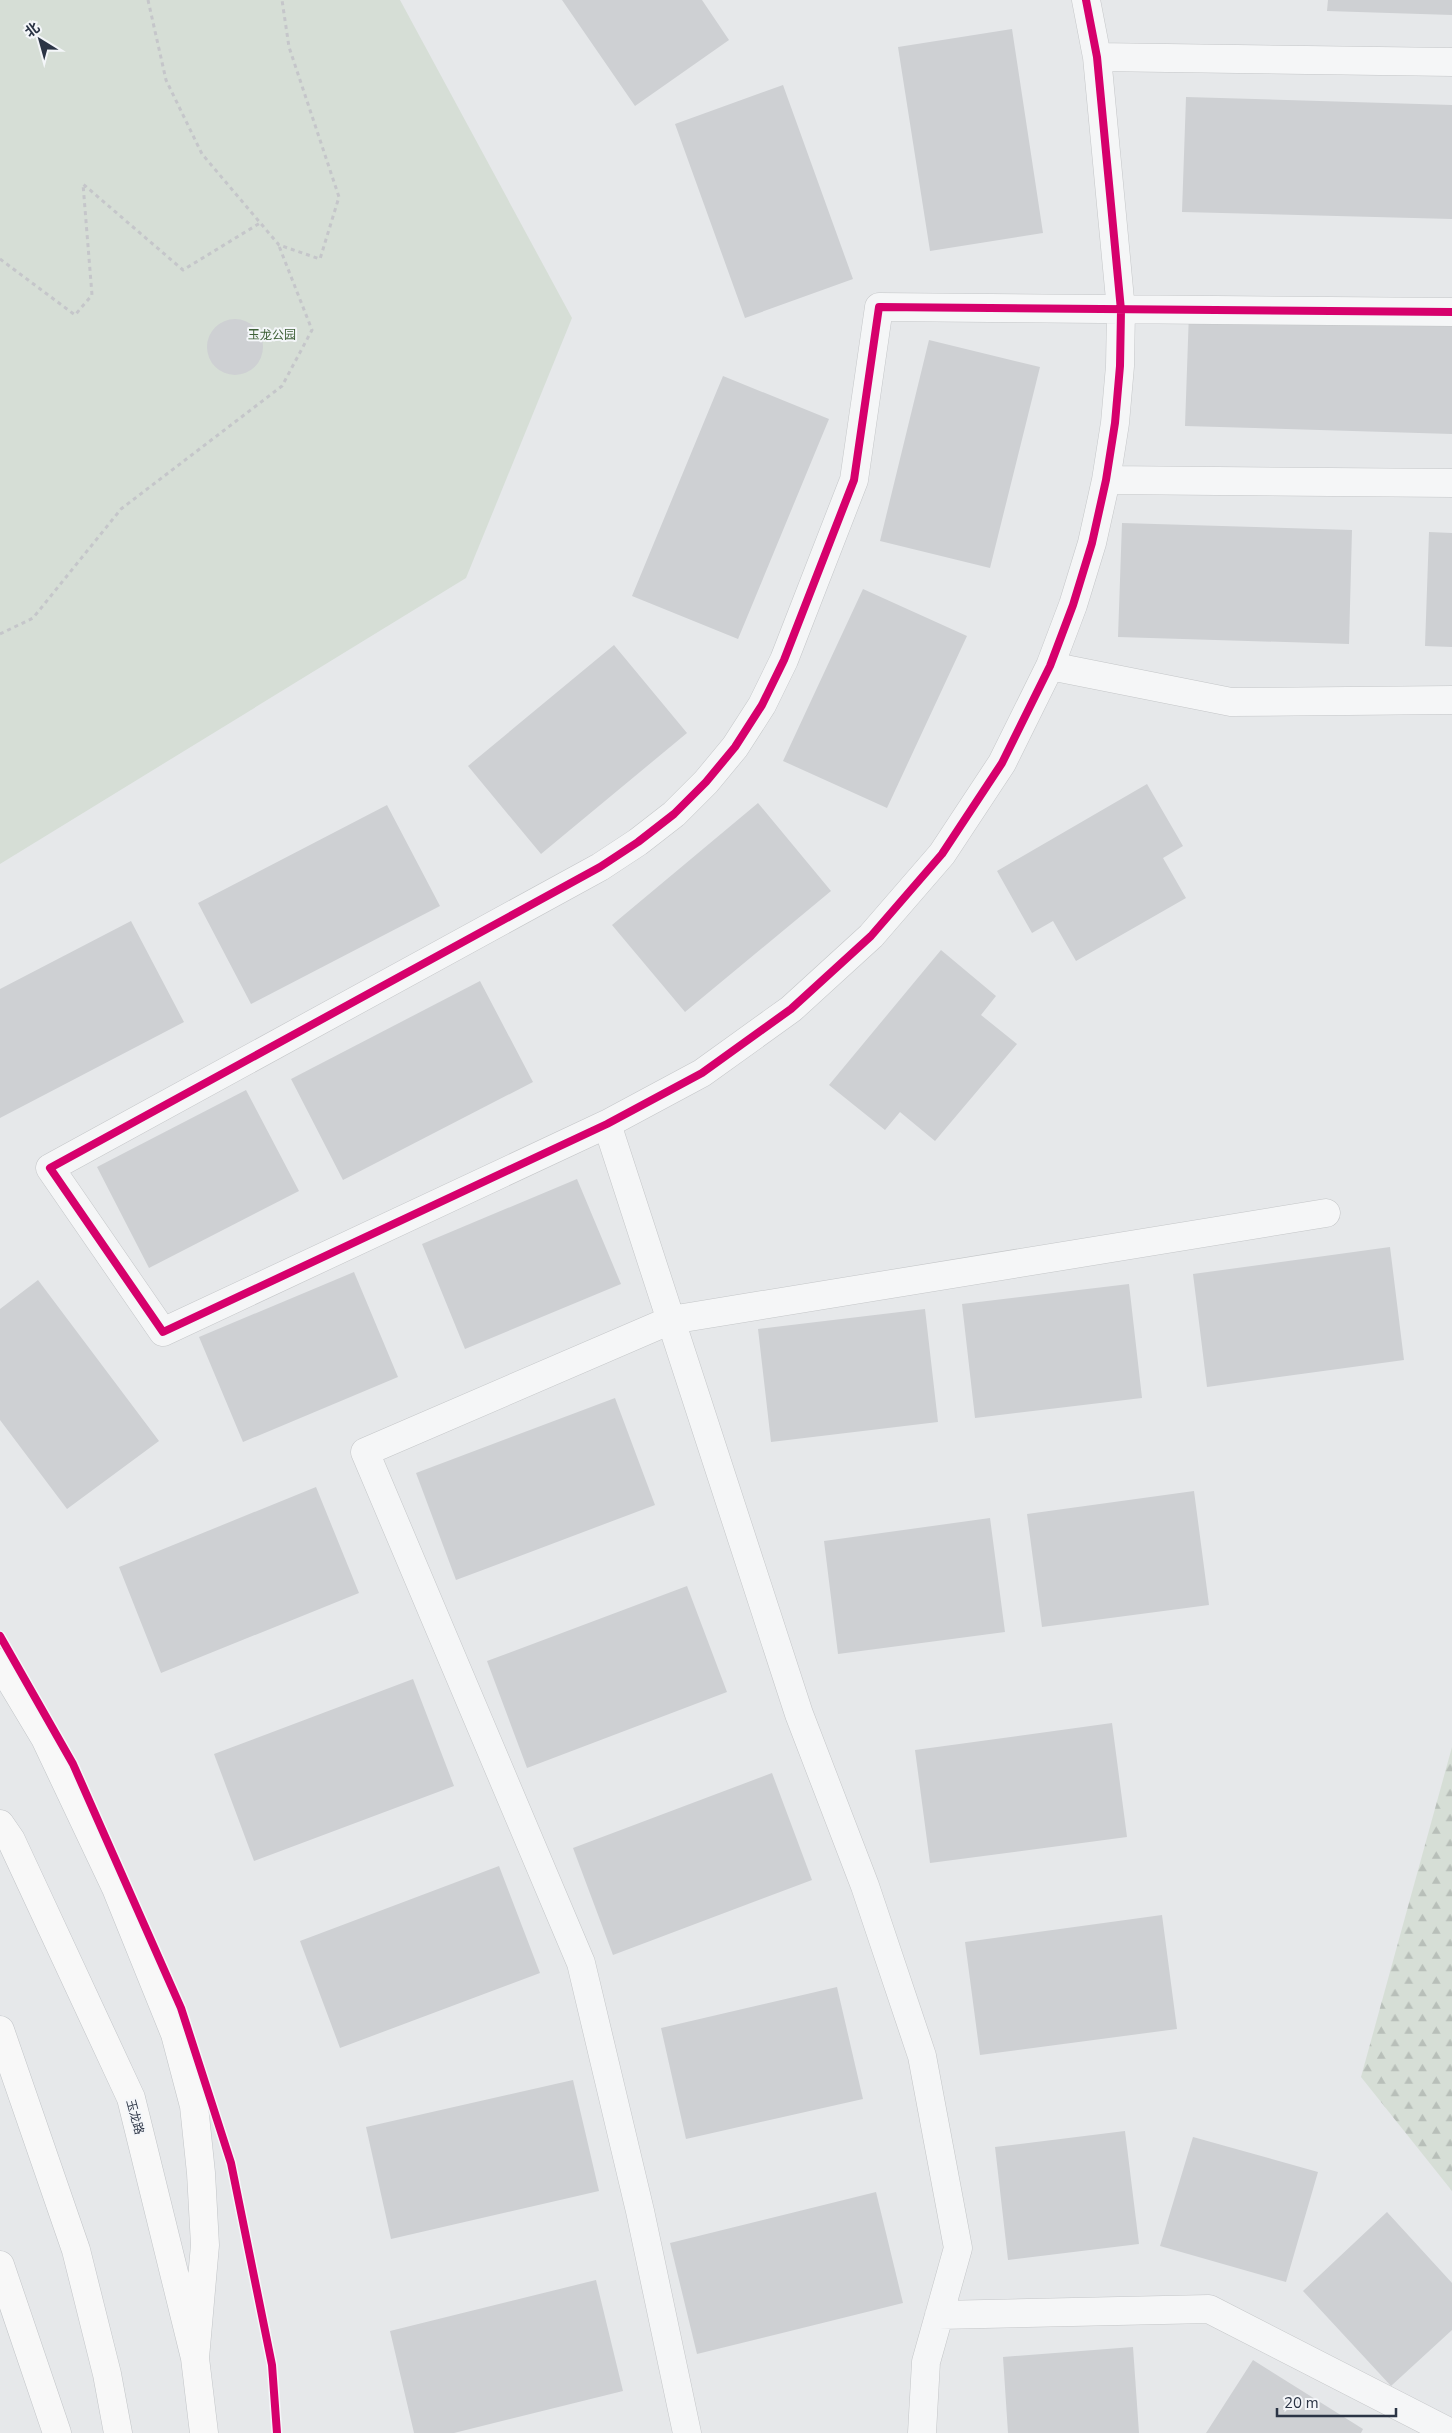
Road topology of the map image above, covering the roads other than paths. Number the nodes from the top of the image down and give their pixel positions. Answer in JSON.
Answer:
{"nodes":[{"id":1,"x":1086,"y":0,"type":"edge"},
{"id":2,"x":1097,"y":57,"type":"junction"},
{"id":3,"x":1452,"y":62,"type":"edge"},
{"id":4,"x":1121,"y":310,"type":"junction"},
{"id":5,"x":1452,"y":312,"type":"edge"},
{"id":6,"x":1106,"y":480,"type":"junction"},
{"id":7,"x":1452,"y":483,"type":"edge"},
{"id":8,"x":1050,"y":666,"type":"junction"},
{"id":9,"x":1452,"y":700,"type":"edge"},
{"id":10,"x":607,"y":1124,"type":"junction"},
{"id":11,"x":1326,"y":1213,"type":"dead end"},
{"id":12,"x":671,"y":1320,"type":"junction"},
{"id":13,"x":0,"y":1663,"type":"edge"},
{"id":14,"x":0,"y":1824,"type":"edge"},
{"id":15,"x":0,"y":2030,"type":"edge"},
{"id":16,"x":0,"y":2265,"type":"edge"},
{"id":17,"x":939,"y":2315,"type":"junction"},
{"id":18,"x":195,"y":2358,"type":"junction"},
{"id":19,"x":56,"y":2433,"type":"edge"},
{"id":20,"x":118,"y":2433,"type":"edge"},
{"id":21,"x":204,"y":2433,"type":"edge"},
{"id":22,"x":687,"y":2433,"type":"edge"},
{"id":23,"x":922,"y":2433,"type":"edge"},
{"id":24,"x":1451,"y":2433,"type":"edge"}],
"edges":[{"from":1,"to":2,"type":"street"},
{"from":2,"to":3,"type":"street"},
{"from":2,"to":4,"type":"street"},
{"from":4,"to":5,"type":"street"},
{"from":4,"to":6,"type":"street"},
{"from":4,"to":10,"type":"street"},
{"from":6,"to":7,"type":"street"},
{"from":6,"to":8,"type":"street"},
{"from":8,"to":9,"type":"street"},
{"from":8,"to":10,"type":"street"},
{"from":10,"to":12,"type":"street"},
{"from":11,"to":12,"type":"street"},
{"from":12,"to":17,"type":"street"},
{"from":12,"to":22,"type":"street"},
{"from":13,"to":18,"type":"main road"},
{"from":14,"to":18,"type":"main road","name":"玉龙路"},
{"from":15,"to":20,"type":"main road"},
{"from":16,"to":19,"type":"main road"},
{"from":17,"to":23,"type":"street"},
{"from":17,"to":24,"type":"street"},
{"from":18,"to":21,"type":"main road","name":"玉龙路"}]}
